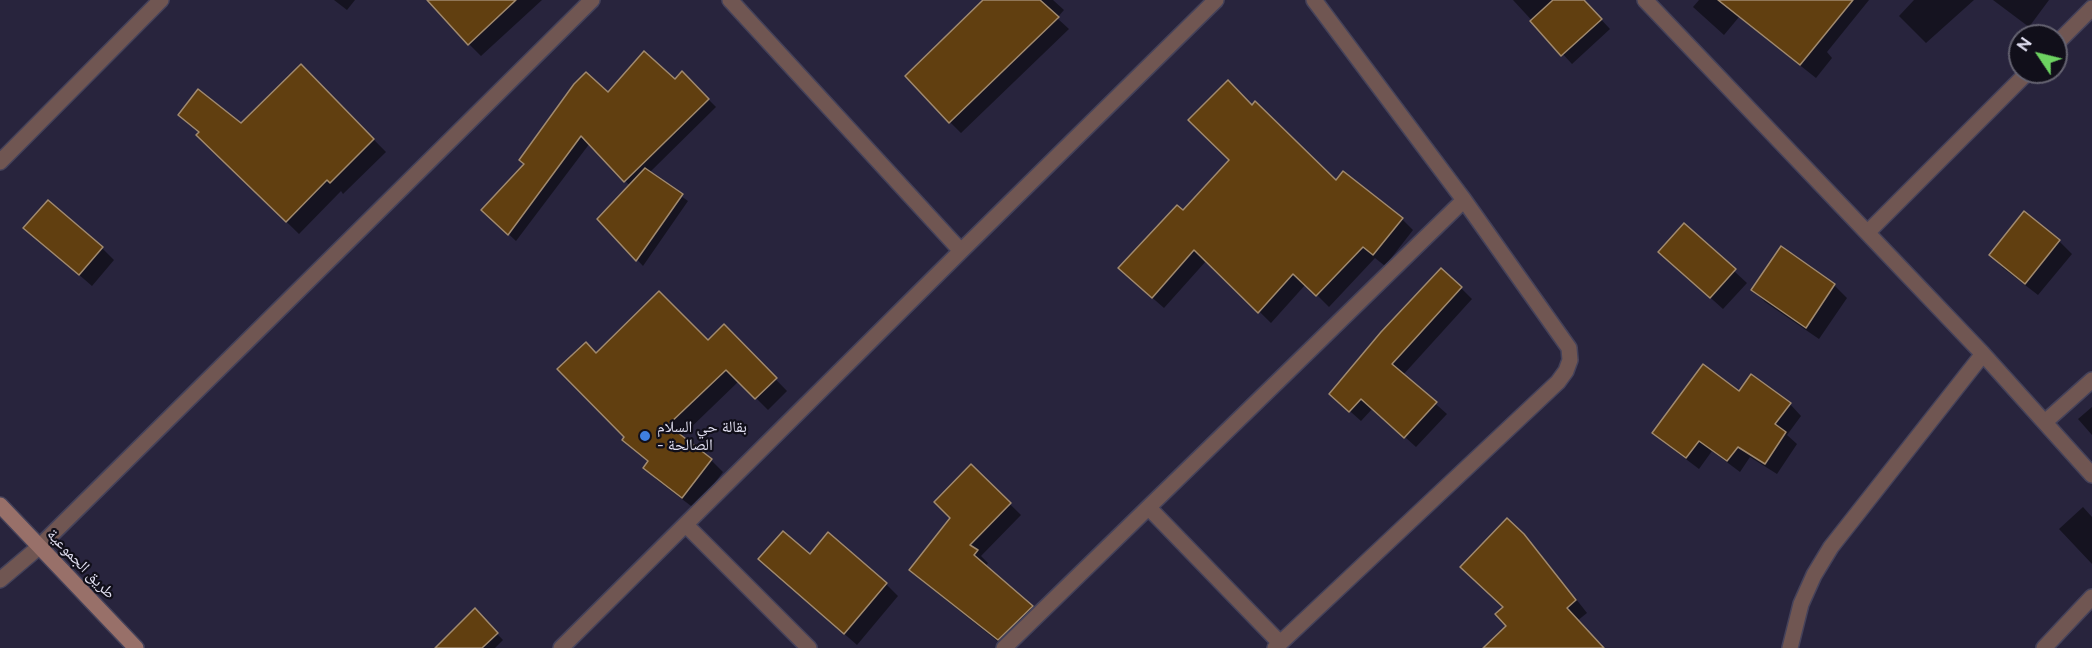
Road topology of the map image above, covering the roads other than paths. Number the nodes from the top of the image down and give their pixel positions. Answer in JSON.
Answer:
{"nodes":[{"id":1,"x":161,"y":0,"type":"edge"},
{"id":2,"x":592,"y":0,"type":"edge"},
{"id":3,"x":730,"y":0,"type":"edge"},
{"id":4,"x":1216,"y":0,"type":"edge"},
{"id":5,"x":1314,"y":0,"type":"edge"},
{"id":6,"x":1647,"y":1,"type":"edge"},
{"id":7,"x":2092,"y":8,"type":"edge"},
{"id":8,"x":2068,"y":32,"type":"edge"},
{"id":9,"x":2016,"y":84,"type":"edge"},
{"id":10,"x":0,"y":162,"type":"edge"},
{"id":11,"x":1464,"y":200,"type":"junction"},
{"id":12,"x":1868,"y":232,"type":"junction"},
{"id":13,"x":961,"y":250,"type":"junction"},
{"id":14,"x":1983,"y":354,"type":"junction"},
{"id":15,"x":2092,"y":380,"type":"edge"},
{"id":16,"x":2045,"y":422,"type":"junction"},
{"id":17,"x":2092,"y":475,"type":"edge"},
{"id":18,"x":0,"y":505,"type":"edge"},
{"id":19,"x":1149,"y":508,"type":"junction"},
{"id":20,"x":686,"y":525,"type":"junction"},
{"id":21,"x":39,"y":547,"type":"junction"},
{"id":22,"x":0,"y":580,"type":"edge"},
{"id":23,"x":2092,"y":597,"type":"edge"},
{"id":24,"x":1277,"y":645,"type":"edge"},
{"id":25,"x":136,"y":648,"type":"edge"},
{"id":26,"x":561,"y":648,"type":"edge"},
{"id":27,"x":809,"y":648,"type":"edge"},
{"id":28,"x":1004,"y":648,"type":"edge"},
{"id":29,"x":1790,"y":648,"type":"edge"},
{"id":30,"x":2044,"y":648,"type":"edge"}],
"edges":[{"from":1,"to":10,"type":"street"},
{"from":2,"to":21,"type":"street"},
{"from":3,"to":13,"type":"street"},
{"from":4,"to":13,"type":"street"},
{"from":5,"to":11,"type":"street"},
{"from":6,"to":12,"type":"street"},
{"from":7,"to":8,"type":"street"},
{"from":9,"to":12,"type":"street"},
{"from":11,"to":19,"type":"street"},
{"from":11,"to":24,"type":"street"},
{"from":12,"to":14,"type":"street"},
{"from":13,"to":20,"type":"street"},
{"from":14,"to":16,"type":"street"},
{"from":14,"to":29,"type":"street"},
{"from":15,"to":16,"type":"street"},
{"from":16,"to":17,"type":"street"},
{"from":18,"to":21,"type":"main road","name":"طريق الجموعية"},
{"from":19,"to":24,"type":"street"},
{"from":19,"to":28,"type":"street"},
{"from":20,"to":26,"type":"street"},
{"from":20,"to":27,"type":"street"},
{"from":21,"to":22,"type":"street"},
{"from":21,"to":25,"type":"main road","name":"طريق الجموعية"},
{"from":23,"to":30,"type":"street"}]}
